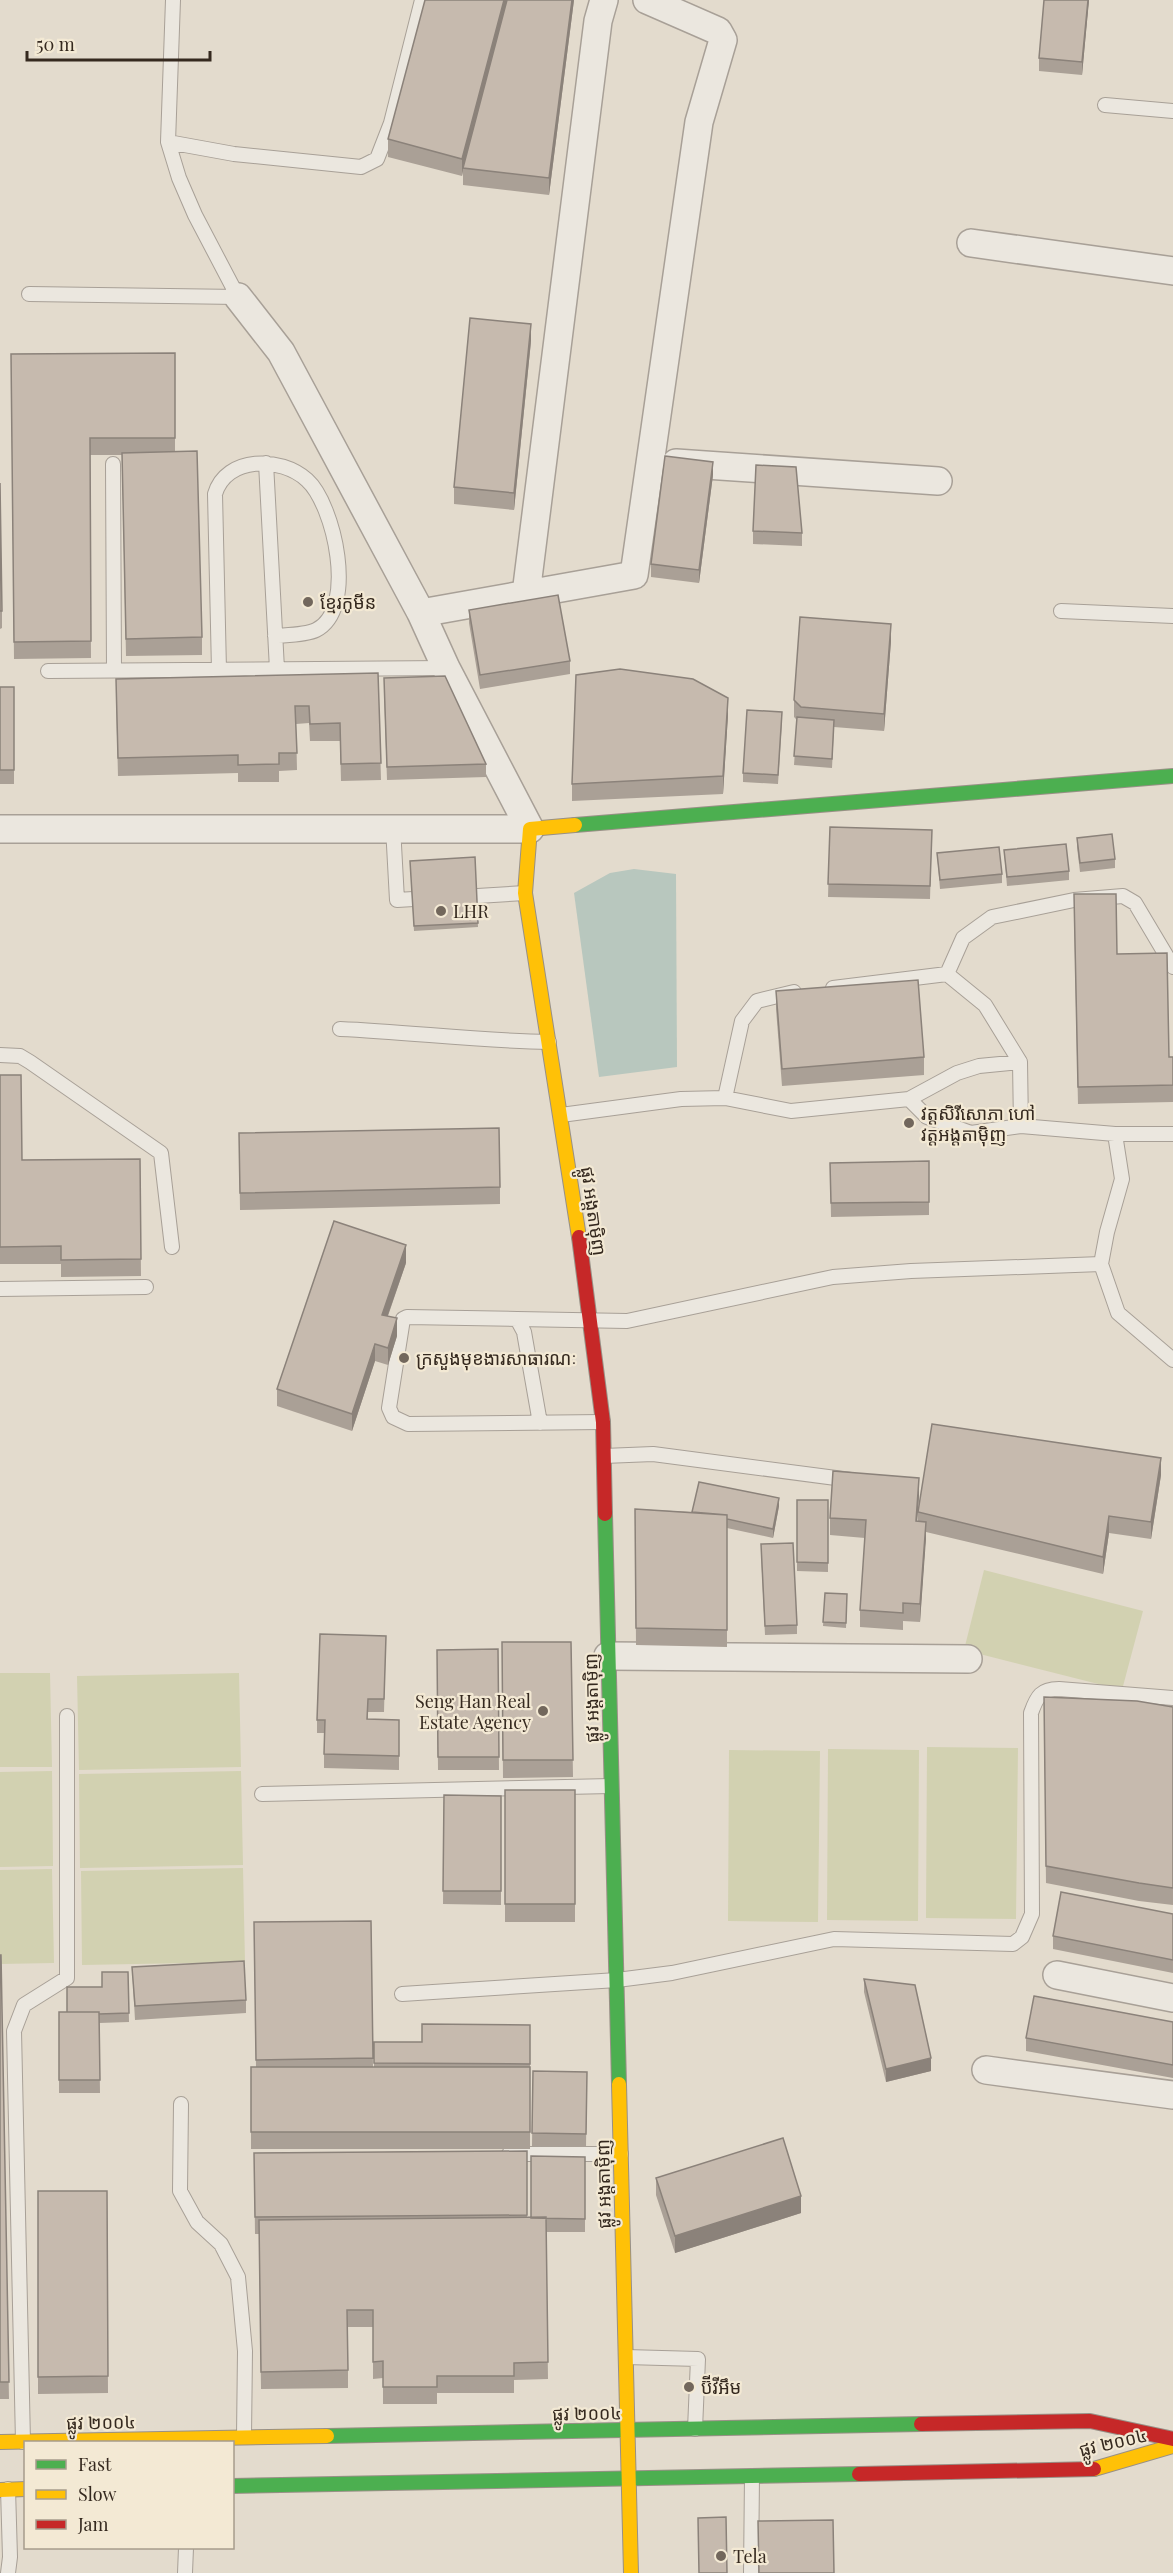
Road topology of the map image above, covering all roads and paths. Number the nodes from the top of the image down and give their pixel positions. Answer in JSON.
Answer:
{"nodes":[{"id":1,"x":173,"y":0,"type":"edge"},
{"id":2,"x":422,"y":0,"type":"edge"},
{"id":3,"x":604,"y":0,"type":"edge"},
{"id":4,"x":647,"y":0,"type":"edge"},
{"id":5,"x":1105,"y":105,"type":"dead end"},
{"id":6,"x":1173,"y":111,"type":"edge"},
{"id":7,"x":168,"y":142,"type":"junction"},
{"id":8,"x":971,"y":243,"type":"dead end"},
{"id":9,"x":1173,"y":271,"type":"edge"},
{"id":10,"x":29,"y":294,"type":"dead end"},
{"id":11,"x":238,"y":297,"type":"junction"},
{"id":12,"x":651,"y":461,"type":"junction"},
{"id":13,"x":266,"y":463,"type":"junction"},
{"id":14,"x":113,"y":464,"type":"dead end"},
{"id":15,"x":938,"y":481,"type":"dead end"},
{"id":16,"x":525,"y":594,"type":"junction"},
{"id":17,"x":1061,"y":611,"type":"dead end"},
{"id":18,"x":421,"y":613,"type":"junction"},
{"id":19,"x":1173,"y":616,"type":"edge"},
{"id":20,"x":276,"y":636,"type":"junction"},
{"id":21,"x":446,"y":668,"type":"junction"},
{"id":22,"x":277,"y":669,"type":"junction"},
{"id":23,"x":114,"y":670,"type":"junction"},
{"id":24,"x":219,"y":670,"type":"junction"},
{"id":25,"x":48,"y":671,"type":"dead end"},
{"id":26,"x":1173,"y":776,"type":"edge"},
{"id":27,"x":393,"y":827,"type":"junction"},
{"id":28,"x":0,"y":829,"type":"edge"},
{"id":29,"x":530,"y":829,"type":"junction"},
{"id":30,"x":525,"y":893,"type":"junction"},
{"id":31,"x":1173,"y":966,"type":"edge"},
{"id":32,"x":946,"y":974,"type":"junction"},
{"id":33,"x":340,"y":1029,"type":"dead end"},
{"id":34,"x":549,"y":1042,"type":"junction"},
{"id":35,"x":0,"y":1055,"type":"edge"},
{"id":36,"x":1020,"y":1062,"type":"junction"},
{"id":37,"x":724,"y":1098,"type":"junction"},
{"id":38,"x":909,"y":1099,"type":"junction"},
{"id":39,"x":561,"y":1114,"type":"junction"},
{"id":40,"x":1021,"y":1126,"type":"junction"},
{"id":41,"x":1115,"y":1134,"type":"junction"},
{"id":42,"x":1173,"y":1134,"type":"edge"},
{"id":43,"x":172,"y":1247,"type":"dead end"},
{"id":44,"x":1101,"y":1264,"type":"junction"},
{"id":45,"x":146,"y":1287,"type":"dead end"},
{"id":46,"x":0,"y":1289,"type":"edge"},
{"id":47,"x":517,"y":1319,"type":"junction"},
{"id":48,"x":592,"y":1322,"type":"junction"},
{"id":49,"x":1173,"y":1360,"type":"edge"},
{"id":50,"x":603,"y":1422,"type":"junction"},
{"id":51,"x":540,"y":1423,"type":"junction"},
{"id":52,"x":604,"y":1456,"type":"junction"},
{"id":53,"x":862,"y":1482,"type":"edge"},
{"id":54,"x":608,"y":1656,"type":"junction"},
{"id":55,"x":968,"y":1659,"type":"dead end"},
{"id":56,"x":1173,"y":1698,"type":"edge"},
{"id":57,"x":67,"y":1716,"type":"dead end"},
{"id":58,"x":612,"y":1786,"type":"junction"},
{"id":59,"x":262,"y":1794,"type":"dead end"},
{"id":60,"x":1057,"y":1975,"type":"dead end"},
{"id":61,"x":616,"y":1980,"type":"junction"},
{"id":62,"x":402,"y":1994,"type":"dead end"},
{"id":63,"x":1173,"y":1998,"type":"edge"},
{"id":64,"x":986,"y":2070,"type":"dead end"},
{"id":65,"x":1173,"y":2095,"type":"edge"},
{"id":66,"x":181,"y":2104,"type":"dead end"},
{"id":67,"x":493,"y":2154,"type":"edge"},
{"id":68,"x":621,"y":2154,"type":"junction"},
{"id":69,"x":626,"y":2357,"type":"junction"},
{"id":70,"x":695,"y":2429,"type":"junction"},
{"id":71,"x":628,"y":2430,"type":"junction"},
{"id":72,"x":244,"y":2436,"type":"junction"},
{"id":73,"x":1173,"y":2439,"type":"edge"},
{"id":74,"x":60,"y":2441,"type":"edge"},
{"id":75,"x":0,"y":2442,"type":"edge"},
{"id":76,"x":23,"y":2442,"type":"joint"},
{"id":77,"x":1173,"y":2446,"type":"edge"},
{"id":78,"x":752,"y":2476,"type":"junction"},
{"id":79,"x":629,"y":2478,"type":"junction"},
{"id":80,"x":234,"y":2486,"type":"edge"},
{"id":81,"x":4,"y":2489,"type":"edge"},
{"id":82,"x":24,"y":2489,"type":"edge"},
{"id":83,"x":186,"y":2549,"type":"edge"},
{"id":84,"x":8,"y":2573,"type":"edge"},
{"id":85,"x":185,"y":2573,"type":"edge"},
{"id":86,"x":631,"y":2573,"type":"edge"},
{"id":87,"x":751,"y":2573,"type":"edge"}],
"edges":[{"from":1,"to":7,"type":"lane"},
{"from":2,"to":7,"type":"lane"},
{"from":3,"to":16,"type":"street"},
{"from":4,"to":12,"type":"street"},
{"from":5,"to":6,"type":"lane"},
{"from":7,"to":11,"type":"lane"},
{"from":8,"to":9,"type":"street"},
{"from":10,"to":11,"type":"lane"},
{"from":11,"to":18,"type":"street"},
{"from":12,"to":15,"type":"street"},
{"from":12,"to":16,"type":"street"},
{"from":13,"to":20,"type":"lane"},
{"from":13,"to":20,"type":"lane"},
{"from":13,"to":24,"type":"lane"},
{"from":14,"to":23,"type":"lane"},
{"from":16,"to":18,"type":"street"},
{"from":17,"to":19,"type":"lane"},
{"from":18,"to":21,"type":"street"},
{"from":20,"to":22,"type":"lane"},
{"from":21,"to":22,"type":"lane"},
{"from":21,"to":29,"type":"street"},
{"from":22,"to":24,"type":"lane"},
{"from":23,"to":24,"type":"lane"},
{"from":23,"to":25,"type":"lane"},
{"from":26,"to":29,"type":"street"},
{"from":27,"to":28,"type":"street"},
{"from":27,"to":29,"type":"street"},
{"from":27,"to":30,"type":"lane"},
{"from":29,"to":30,"type":"street","name":"ផ្លូវ អង្តតាម៉ិញ"},
{"from":30,"to":34,"type":"street","name":"ផ្លូវ អង្តតាម៉ិញ"},
{"from":31,"to":32,"type":"lane"},
{"from":32,"to":36,"type":"lane"},
{"from":32,"to":37,"type":"lane"},
{"from":33,"to":34,"type":"lane"},
{"from":34,"to":39,"type":"street","name":"ផ្លូវ អង្តតាម៉ិញ"},
{"from":35,"to":43,"type":"lane"},
{"from":36,"to":38,"type":"lane"},
{"from":36,"to":40,"type":"lane"},
{"from":37,"to":38,"type":"lane"},
{"from":37,"to":39,"type":"lane"},
{"from":38,"to":40,"type":"lane"},
{"from":39,"to":48,"type":"street","name":"ផ្លូវ អង្តតាម៉ិញ"},
{"from":40,"to":41,"type":"lane"},
{"from":41,"to":42,"type":"lane"},
{"from":41,"to":44,"type":"lane"},
{"from":44,"to":48,"type":"lane"},
{"from":44,"to":49,"type":"lane"},
{"from":45,"to":46,"type":"lane"},
{"from":47,"to":48,"type":"lane"},
{"from":47,"to":51,"type":"lane"},
{"from":47,"to":51,"type":"lane"},
{"from":48,"to":50,"type":"street","name":"ផ្លូវ អង្តតាម៉ិញ"},
{"from":50,"to":51,"type":"lane"},
{"from":50,"to":52,"type":"street","name":"ផ្លូវ អង្តតាម៉ិញ"},
{"from":52,"to":53,"type":"lane"},
{"from":52,"to":54,"type":"street","name":"ផ្លូវ អង្តតាម៉ិញ"},
{"from":54,"to":55,"type":"street"},
{"from":54,"to":58,"type":"street","name":"ផ្លូវ អង្តតាម៉ិញ"},
{"from":56,"to":61,"type":"lane"},
{"from":57,"to":76,"type":"lane"},
{"from":58,"to":59,"type":"lane"},
{"from":58,"to":61,"type":"street","name":"ផ្លូវ អង្តតាម៉ិញ"},
{"from":60,"to":63,"type":"street"},
{"from":61,"to":62,"type":"lane"},
{"from":61,"to":68,"type":"street","name":"ផ្លូវ អង្តតាម៉ិញ"},
{"from":64,"to":65,"type":"street"},
{"from":66,"to":72,"type":"lane"},
{"from":67,"to":68,"type":"lane"},
{"from":68,"to":69,"type":"street","name":"ផ្លូវ អង្តតាម៉ិញ"},
{"from":69,"to":70,"type":"lane"},
{"from":69,"to":71,"type":"street","name":"ផ្លូវ អង្តតាម៉ិញ"},
{"from":70,"to":71,"type":"street","name":"ផ្លូវ ២០០៤"},
{"from":70,"to":73,"type":"street","name":"ផ្លូវ ២០០៤"},
{"from":71,"to":72,"type":"street","name":"ផ្លូវ ២០០៤"},
{"from":71,"to":79,"type":"street","name":"ផ្លូវ អង្តតាម៉ិញ"},
{"from":72,"to":74,"type":"street","name":"ផ្លូវ ២០០៤"},
{"from":75,"to":76,"type":"street","name":"ផ្លូវ ២០០៤"},
{"from":77,"to":78,"type":"street","name":"ផ្លូវ ២០០៤"},
{"from":78,"to":79,"type":"street","name":"ផ្លូវ ២០០៤"},
{"from":78,"to":87,"type":"lane"},
{"from":79,"to":80,"type":"street","name":"ផ្លូវ ២០០៤"},
{"from":79,"to":86,"type":"street","name":"ផ្លូវ អង្តតាម៉ិញ"},
{"from":81,"to":82,"type":"street"},
{"from":81,"to":84,"type":"lane"},
{"from":83,"to":85,"type":"lane"}]}
